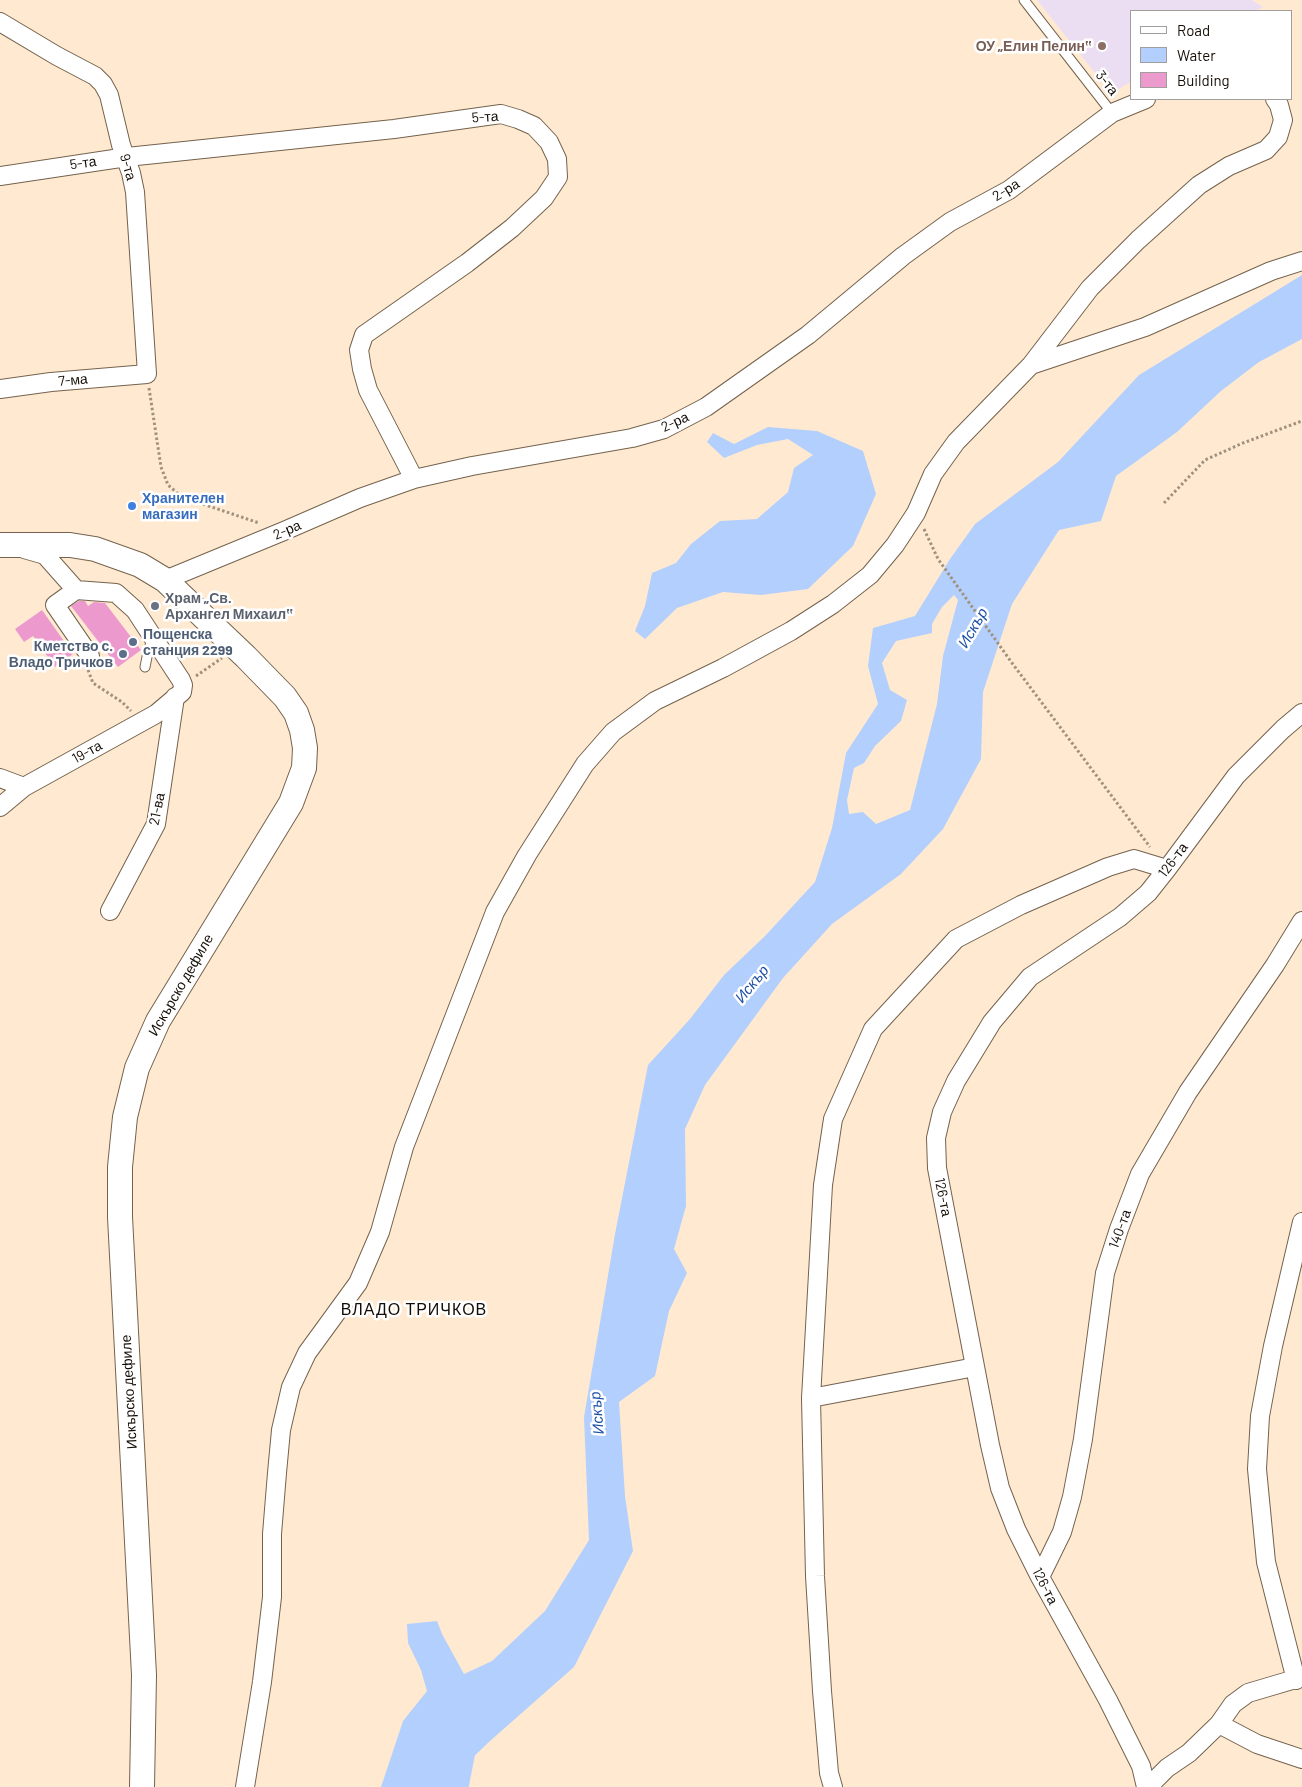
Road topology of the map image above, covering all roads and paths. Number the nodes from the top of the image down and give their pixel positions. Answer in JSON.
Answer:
{"nodes":[{"id":1,"x":1024,"y":0,"type":"edge"},
{"id":2,"x":0,"y":22,"type":"edge"},
{"id":3,"x":1144,"y":100,"type":"edge"},
{"id":4,"x":1276,"y":100,"type":"edge"},
{"id":5,"x":1112,"y":113,"type":"junction"},
{"id":6,"x":127,"y":157,"type":"junction"},
{"id":7,"x":0,"y":176,"type":"edge"},
{"id":8,"x":1302,"y":261,"type":"edge"},
{"id":9,"x":1031,"y":364,"type":"junction"},
{"id":10,"x":147,"y":374,"type":"junction"},
{"id":11,"x":0,"y":389,"type":"edge"},
{"id":12,"x":1302,"y":421,"type":"edge"},
{"id":13,"x":414,"y":479,"type":"junction"},
{"id":14,"x":1164,"y":503,"type":"dead end"},
{"id":15,"x":916,"y":513,"type":"junction"},
{"id":16,"x":284,"y":531,"type":"junction"},
{"id":17,"x":3,"y":545,"type":"edge"},
{"id":18,"x":165,"y":580,"type":"junction"},
{"id":19,"x":76,"y":590,"type":"junction"},
{"id":20,"x":153,"y":637,"type":"junction"},
{"id":21,"x":237,"y":648,"type":"junction"},
{"id":22,"x":90,"y":656,"type":"joint"},
{"id":23,"x":145,"y":667,"type":"dead end"},
{"id":24,"x":179,"y":691,"type":"junction"},
{"id":25,"x":1302,"y":713,"type":"edge"},
{"id":26,"x":136,"y":725,"type":"junction"},
{"id":27,"x":0,"y":778,"type":"edge"},
{"id":28,"x":24,"y":787,"type":"junction"},
{"id":29,"x":0,"y":807,"type":"edge"},
{"id":30,"x":1167,"y":869,"type":"junction"},
{"id":31,"x":110,"y":911,"type":"dead end"},
{"id":32,"x":1302,"y":921,"type":"edge"},
{"id":33,"x":1302,"y":1222,"type":"edge"},
{"id":34,"x":975,"y":1367,"type":"junction"},
{"id":35,"x":811,"y":1398,"type":"junction"},
{"id":36,"x":1040,"y":1577,"type":"junction"},
{"id":37,"x":1299,"y":1679,"type":"edge"},
{"id":38,"x":1219,"y":1724,"type":"junction"},
{"id":39,"x":1302,"y":1759,"type":"edge"},
{"id":40,"x":142,"y":1787,"type":"edge"},
{"id":41,"x":245,"y":1787,"type":"edge"},
{"id":42,"x":833,"y":1787,"type":"edge"},
{"id":43,"x":1147,"y":1787,"type":"edge"}],
"edges":[{"from":1,"to":5,"type":"lane","name":"3-та"},
{"from":2,"to":6,"type":"street","name":"9-та"},
{"from":3,"to":5,"type":"street","name":"2-ра"},
{"from":4,"to":9,"type":"street"},
{"from":5,"to":13,"type":"street","name":"2-ра"},
{"from":6,"to":7,"type":"street","name":"5-та"},
{"from":6,"to":10,"type":"street","name":"9-та"},
{"from":6,"to":13,"type":"street","name":"5-та"},
{"from":8,"to":9,"type":"street"},
{"from":9,"to":15,"type":"street"},
{"from":10,"to":11,"type":"street","name":"7-ма"},
{"from":10,"to":16,"type":"path"},
{"from":12,"to":14,"type":"path"},
{"from":13,"to":16,"type":"street","name":"2-ра"},
{"from":15,"to":30,"type":"path"},
{"from":15,"to":41,"type":"street"},
{"from":16,"to":18,"type":"street","name":"2-ра"},
{"from":17,"to":18,"type":"main road","name":"Искърско дефиле"},
{"from":17,"to":19,"type":"street"},
{"from":18,"to":21,"type":"main road","name":"Искърско дефиле"},
{"from":19,"to":20,"type":"street"},
{"from":19,"to":22,"type":"street"},
{"from":20,"to":23,"type":"lane"},
{"from":20,"to":24,"type":"street"},
{"from":21,"to":24,"type":"path"},
{"from":21,"to":40,"type":"main road","name":"Искърско дефиле"},
{"from":22,"to":26,"type":"path"},
{"from":24,"to":26,"type":"street","name":"19-та"},
{"from":24,"to":31,"type":"street","name":"21-ва"},
{"from":25,"to":30,"type":"street","name":"126-та"},
{"from":26,"to":28,"type":"street","name":"19-та"},
{"from":27,"to":28,"type":"street"},
{"from":28,"to":29,"type":"street","name":"19-та"},
{"from":30,"to":34,"type":"street","name":"126-та"},
{"from":30,"to":35,"type":"street"},
{"from":32,"to":36,"type":"street","name":"140-та"},
{"from":33,"to":37,"type":"street"},
{"from":34,"to":35,"type":"street"},
{"from":34,"to":36,"type":"street","name":"126-та"},
{"from":35,"to":42,"type":"street"},
{"from":36,"to":43,"type":"street","name":"126-та"},
{"from":37,"to":38,"type":"street"},
{"from":38,"to":39,"type":"street"},
{"from":38,"to":43,"type":"street"}]}
